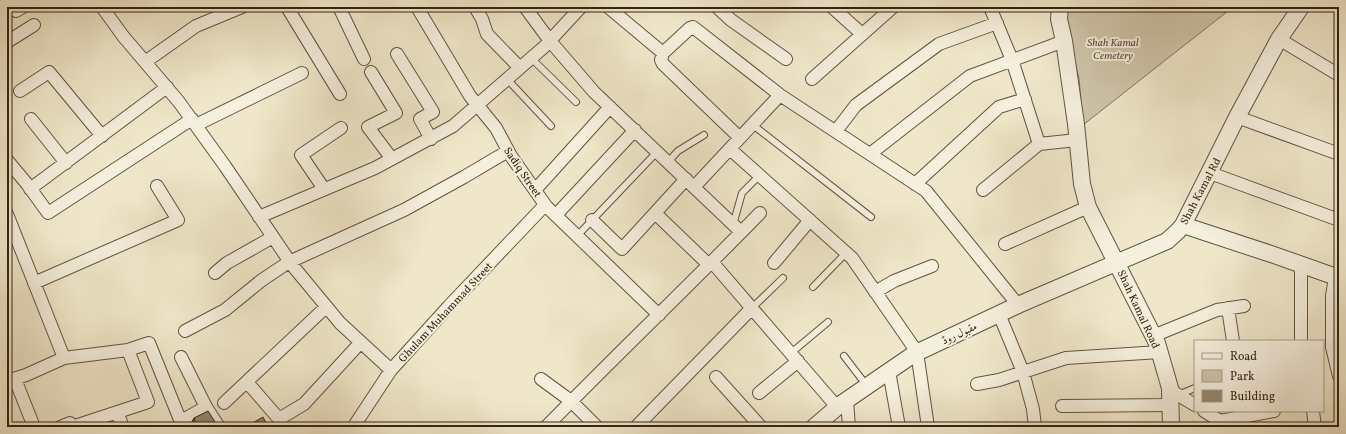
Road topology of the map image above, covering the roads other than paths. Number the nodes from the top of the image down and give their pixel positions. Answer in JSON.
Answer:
{"nodes":[{"id":1,"x":102,"y":7,"type":"edge"},
{"id":2,"x":242,"y":7,"type":"edge"},
{"id":3,"x":287,"y":7,"type":"edge"},
{"id":4,"x":339,"y":7,"type":"edge"},
{"id":5,"x":418,"y":7,"type":"edge"},
{"id":6,"x":475,"y":7,"type":"edge"},
{"id":7,"x":525,"y":7,"type":"edge"},
{"id":8,"x":581,"y":7,"type":"edge"},
{"id":9,"x":608,"y":7,"type":"edge"},
{"id":10,"x":717,"y":7,"type":"edge"},
{"id":11,"x":832,"y":7,"type":"edge"},
{"id":12,"x":893,"y":7,"type":"edge"},
{"id":13,"x":990,"y":7,"type":"edge"},
{"id":14,"x":1060,"y":7,"type":"edge"},
{"id":15,"x":1301,"y":7,"type":"edge"},
{"id":16,"x":997,"y":24,"type":"junction"},
{"id":17,"x":34,"y":25,"type":"dead end"},
{"id":18,"x":862,"y":34,"type":"junction"},
{"id":19,"x":1279,"y":39,"type":"junction"},
{"id":20,"x":550,"y":41,"type":"junction"},
{"id":21,"x":1064,"y":41,"type":"junction"},
{"id":22,"x":7,"y":42,"type":"edge"},
{"id":23,"x":663,"y":53,"type":"junction"},
{"id":24,"x":397,"y":54,"type":"dead end"},
{"id":25,"x":531,"y":58,"type":"junction"},
{"id":26,"x":364,"y":59,"type":"dead end"},
{"id":27,"x":786,"y":59,"type":"dead end"},
{"id":28,"x":1012,"y":60,"type":"junction"},
{"id":29,"x":145,"y":62,"type":"junction"},
{"id":30,"x":520,"y":68,"type":"junction"},
{"id":31,"x":370,"y":72,"type":"dead end"},
{"id":32,"x":302,"y":73,"type":"dead end"},
{"id":33,"x":1339,"y":74,"type":"edge"},
{"id":34,"x":812,"y":78,"type":"dead end"},
{"id":35,"x":507,"y":79,"type":"junction"},
{"id":36,"x":167,"y":87,"type":"junction"},
{"id":37,"x":20,"y":92,"type":"dead end"},
{"id":38,"x":340,"y":94,"type":"dead end"},
{"id":39,"x":780,"y":95,"type":"junction"},
{"id":40,"x":1025,"y":99,"type":"junction"},
{"id":41,"x":576,"y":102,"type":"dead end"},
{"id":42,"x":478,"y":105,"type":"junction"},
{"id":43,"x":610,"y":107,"type":"junction"},
{"id":44,"x":1237,"y":117,"type":"junction"},
{"id":45,"x":31,"y":119,"type":"dead end"},
{"id":46,"x":194,"y":122,"type":"junction"},
{"id":47,"x":753,"y":125,"type":"junction"},
{"id":48,"x":552,"y":126,"type":"dead end"},
{"id":49,"x":341,"y":128,"type":"dead end"},
{"id":50,"x":634,"y":130,"type":"junction"},
{"id":51,"x":836,"y":132,"type":"junction"},
{"id":52,"x":704,"y":134,"type":"dead end"},
{"id":53,"x":102,"y":136,"type":"junction"},
{"id":54,"x":740,"y":138,"type":"junction"},
{"id":55,"x":431,"y":139,"type":"junction"},
{"id":56,"x":1077,"y":140,"type":"junction"},
{"id":57,"x":1040,"y":144,"type":"junction"},
{"id":58,"x":730,"y":149,"type":"junction"},
{"id":59,"x":508,"y":151,"type":"junction"},
{"id":60,"x":657,"y":152,"type":"junction"},
{"id":61,"x":870,"y":154,"type":"junction"},
{"id":62,"x":1339,"y":154,"type":"edge"},
{"id":63,"x":392,"y":159,"type":"junction"},
{"id":64,"x":7,"y":160,"type":"edge"},
{"id":65,"x":668,"y":162,"type":"junction"},
{"id":66,"x":66,"y":163,"type":"junction"},
{"id":67,"x":1210,"y":173,"type":"junction"},
{"id":68,"x":760,"y":175,"type":"junction"},
{"id":69,"x":690,"y":183,"type":"junction"},
{"id":70,"x":915,"y":184,"type":"junction"},
{"id":71,"x":157,"y":186,"type":"dead end"},
{"id":72,"x":30,"y":189,"type":"junction"},
{"id":73,"x":324,"y":189,"type":"junction"},
{"id":74,"x":535,"y":190,"type":"junction"},
{"id":75,"x":983,"y":190,"type":"dead end"},
{"id":76,"x":545,"y":205,"type":"junction"},
{"id":77,"x":1088,"y":207,"type":"junction"},
{"id":78,"x":655,"y":213,"type":"junction"},
{"id":79,"x":760,"y":213,"type":"dead end"},
{"id":80,"x":7,"y":214,"type":"edge"},
{"id":81,"x":556,"y":215,"type":"junction"},
{"id":82,"x":259,"y":217,"type":"junction"},
{"id":83,"x":870,"y":217,"type":"dead end"},
{"id":84,"x":592,"y":220,"type":"junction"},
{"id":85,"x":810,"y":220,"type":"junction"},
{"id":86,"x":1339,"y":220,"type":"edge"},
{"id":87,"x":1183,"y":225,"type":"junction"},
{"id":88,"x":737,"y":228,"type":"junction"},
{"id":89,"x":577,"y":236,"type":"junction"},
{"id":90,"x":273,"y":237,"type":"junction"},
{"id":91,"x":1006,"y":244,"type":"dead end"},
{"id":92,"x":846,"y":252,"type":"junction"},
{"id":93,"x":289,"y":262,"type":"junction"},
{"id":94,"x":1117,"y":262,"type":"junction"},
{"id":95,"x":774,"y":263,"type":"dead end"},
{"id":96,"x":711,"y":264,"type":"junction"},
{"id":97,"x":1301,"y":265,"type":"junction"},
{"id":98,"x":932,"y":266,"type":"dead end"},
{"id":99,"x":215,"y":273,"type":"dead end"},
{"id":100,"x":783,"y":278,"type":"dead end"},
{"id":101,"x":1337,"y":278,"type":"edge"},
{"id":102,"x":34,"y":283,"type":"junction"},
{"id":103,"x":812,"y":287,"type":"dead end"},
{"id":104,"x":875,"y":292,"type":"junction"},
{"id":105,"x":1018,"y":305,"type":"junction"},
{"id":106,"x":1244,"y":306,"type":"dead end"},
{"id":107,"x":326,"y":307,"type":"junction"},
{"id":108,"x":752,"y":308,"type":"junction"},
{"id":109,"x":1228,"y":308,"type":"junction"},
{"id":110,"x":999,"y":314,"type":"junction"},
{"id":111,"x":659,"y":315,"type":"junction"},
{"id":112,"x":828,"y":322,"type":"dead end"},
{"id":113,"x":185,"y":331,"type":"dead end"},
{"id":114,"x":1153,"y":336,"type":"junction"},
{"id":115,"x":1234,"y":340,"type":"edge"},
{"id":116,"x":1301,"y":340,"type":"edge"},
{"id":117,"x":361,"y":342,"type":"junction"},
{"id":118,"x":128,"y":350,"type":"junction"},
{"id":119,"x":917,"y":352,"type":"junction"},
{"id":120,"x":1160,"y":352,"type":"junction"},
{"id":121,"x":844,"y":356,"type":"dead end"},
{"id":122,"x":794,"y":357,"type":"junction"},
{"id":123,"x":64,"y":358,"type":"junction"},
{"id":124,"x":181,"y":358,"type":"dead end"},
{"id":125,"x":391,"y":370,"type":"junction"},
{"id":126,"x":889,"y":371,"type":"junction"},
{"id":127,"x":1023,"y":372,"type":"junction"},
{"id":128,"x":1339,"y":376,"type":"edge"},
{"id":129,"x":716,"y":377,"type":"dead end"},
{"id":130,"x":541,"y":379,"type":"dead end"},
{"id":131,"x":11,"y":380,"type":"edge"},
{"id":132,"x":247,"y":382,"type":"junction"},
{"id":133,"x":977,"y":384,"type":"dead end"},
{"id":134,"x":867,"y":386,"type":"junction"},
{"id":135,"x":1194,"y":388,"type":"edge"},
{"id":136,"x":759,"y":393,"type":"dead end"},
{"id":137,"x":1173,"y":397,"type":"junction"},
{"id":138,"x":571,"y":401,"type":"junction"},
{"id":139,"x":224,"y":403,"type":"dead end"},
{"id":140,"x":842,"y":404,"type":"junction"},
{"id":141,"x":1194,"y":405,"type":"edge"},
{"id":142,"x":1062,"y":406,"type":"dead end"},
{"id":143,"x":206,"y":407,"type":"junction"},
{"id":144,"x":117,"y":412,"type":"junction"},
{"id":145,"x":1206,"y":412,"type":"edge"},
{"id":146,"x":1269,"y":412,"type":"edge"},
{"id":147,"x":1313,"y":412,"type":"edge"},
{"id":148,"x":281,"y":423,"type":"edge"},
{"id":149,"x":182,"y":424,"type":"edge"},
{"id":150,"x":34,"y":427,"type":"edge"},
{"id":151,"x":60,"y":427,"type":"edge"},
{"id":152,"x":72,"y":427,"type":"edge"},
{"id":153,"x":123,"y":427,"type":"edge"},
{"id":154,"x":219,"y":427,"type":"edge"},
{"id":155,"x":355,"y":427,"type":"edge"},
{"id":156,"x":546,"y":427,"type":"edge"},
{"id":157,"x":597,"y":427,"type":"edge"},
{"id":158,"x":636,"y":427,"type":"edge"},
{"id":159,"x":761,"y":427,"type":"edge"},
{"id":160,"x":814,"y":427,"type":"edge"},
{"id":161,"x":849,"y":427,"type":"edge"},
{"id":162,"x":899,"y":427,"type":"edge"},
{"id":163,"x":928,"y":427,"type":"edge"},
{"id":164,"x":1035,"y":427,"type":"edge"},
{"id":165,"x":1171,"y":427,"type":"edge"},
{"id":166,"x":1315,"y":427,"type":"edge"}],
"edges":[{"from":1,"to":29,"type":"street"},
{"from":2,"to":29,"type":"street"},
{"from":3,"to":38,"type":"street"},
{"from":4,"to":26,"type":"street"},
{"from":5,"to":42,"type":"street","name":"Sadiq Street"},
{"from":6,"to":30,"type":"street"},
{"from":7,"to":20,"type":"street"},
{"from":8,"to":20,"type":"street"},
{"from":9,"to":23,"type":"street"},
{"from":10,"to":27,"type":"street"},
{"from":11,"to":18,"type":"street"},
{"from":12,"to":18,"type":"street"},
{"from":13,"to":16,"type":"street"},
{"from":14,"to":21,"type":"street"},
{"from":15,"to":19,"type":"street","name":"Shah Kamal Rd"},
{"from":16,"to":28,"type":"street"},
{"from":16,"to":51,"type":"street"},
{"from":17,"to":22,"type":"street"},
{"from":18,"to":34,"type":"street"},
{"from":19,"to":33,"type":"street"},
{"from":19,"to":44,"type":"street","name":"Shah Kamal Rd"},
{"from":20,"to":25,"type":"street"},
{"from":20,"to":43,"type":"street"},
{"from":21,"to":28,"type":"street"},
{"from":21,"to":56,"type":"street"},
{"from":23,"to":39,"type":"street"},
{"from":23,"to":54,"type":"street"},
{"from":24,"to":55,"type":"street"},
{"from":25,"to":30,"type":"street"},
{"from":25,"to":41,"type":"lane"},
{"from":28,"to":40,"type":"street"},
{"from":28,"to":61,"type":"street"},
{"from":29,"to":36,"type":"street"},
{"from":30,"to":35,"type":"street"},
{"from":31,"to":63,"type":"street"},
{"from":32,"to":46,"type":"street"},
{"from":35,"to":42,"type":"street"},
{"from":35,"to":48,"type":"lane"},
{"from":36,"to":46,"type":"street"},
{"from":36,"to":53,"type":"street"},
{"from":37,"to":53,"type":"street"},
{"from":39,"to":47,"type":"street"},
{"from":39,"to":51,"type":"street"},
{"from":40,"to":57,"type":"street"},
{"from":40,"to":70,"type":"street"},
{"from":42,"to":55,"type":"street"},
{"from":42,"to":59,"type":"street","name":"Sadiq Street"},
{"from":43,"to":50,"type":"street"},
{"from":43,"to":74,"type":"street"},
{"from":44,"to":62,"type":"street"},
{"from":44,"to":67,"type":"street","name":"Shah Kamal Rd"},
{"from":45,"to":66,"type":"street"},
{"from":46,"to":72,"type":"street"},
{"from":46,"to":82,"type":"street"},
{"from":47,"to":54,"type":"street"},
{"from":47,"to":83,"type":"lane"},
{"from":49,"to":73,"type":"street"},
{"from":50,"to":60,"type":"street"},
{"from":50,"to":81,"type":"street"},
{"from":51,"to":61,"type":"street"},
{"from":52,"to":65,"type":"lane"},
{"from":53,"to":66,"type":"street"},
{"from":54,"to":58,"type":"street"},
{"from":55,"to":63,"type":"street"},
{"from":56,"to":57,"type":"street"},
{"from":56,"to":77,"type":"street"},
{"from":57,"to":75,"type":"street"},
{"from":58,"to":68,"type":"street"},
{"from":58,"to":69,"type":"street"},
{"from":59,"to":74,"type":"street","name":"Sadiq Street"},
{"from":59,"to":93,"type":"street"},
{"from":60,"to":65,"type":"street"},
{"from":60,"to":84,"type":"lane"},
{"from":61,"to":70,"type":"street"},
{"from":63,"to":73,"type":"street"},
{"from":64,"to":72,"type":"street"},
{"from":65,"to":69,"type":"street"},
{"from":66,"to":72,"type":"street"},
{"from":67,"to":86,"type":"street"},
{"from":67,"to":87,"type":"street","name":"Shah Kamal Rd"},
{"from":68,"to":85,"type":"street"},
{"from":68,"to":88,"type":"lane"},
{"from":69,"to":78,"type":"street"},
{"from":69,"to":88,"type":"street"},
{"from":70,"to":105,"type":"street"},
{"from":71,"to":102,"type":"street"},
{"from":73,"to":82,"type":"street"},
{"from":74,"to":76,"type":"street","name":"Sadiq Street"},
{"from":76,"to":81,"type":"street","name":"Sadiq Street"},
{"from":76,"to":125,"type":"street","name":"Ghulam Muhammad Street"},
{"from":77,"to":91,"type":"street"},
{"from":77,"to":94,"type":"street"},
{"from":78,"to":84,"type":"street"},
{"from":78,"to":96,"type":"street"},
{"from":79,"to":88,"type":"street"},
{"from":80,"to":102,"type":"street"},
{"from":81,"to":89,"type":"street","name":"Sadiq Street"},
{"from":82,"to":90,"type":"street"},
{"from":84,"to":89,"type":"lane"},
{"from":85,"to":92,"type":"street"},
{"from":85,"to":95,"type":"street"},
{"from":87,"to":94,"type":"street","name":"Shah Kamal Rd"},
{"from":87,"to":97,"type":"street"},
{"from":88,"to":96,"type":"street"},
{"from":89,"to":111,"type":"street","name":"Sadiq Street"},
{"from":90,"to":93,"type":"street"},
{"from":90,"to":99,"type":"street"},
{"from":92,"to":103,"type":"lane"},
{"from":92,"to":104,"type":"street"},
{"from":93,"to":107,"type":"street"},
{"from":93,"to":113,"type":"street"},
{"from":94,"to":105,"type":"street","name":"مقبول روڈ"},
{"from":94,"to":114,"type":"street","name":"Shah Kamal Road"},
{"from":96,"to":108,"type":"street"},
{"from":96,"to":111,"type":"street"},
{"from":97,"to":101,"type":"street"},
{"from":97,"to":116,"type":"street"},
{"from":98,"to":104,"type":"street"},
{"from":100,"to":108,"type":"lane"},
{"from":101,"to":128,"type":"street"},
{"from":102,"to":123,"type":"street"},
{"from":104,"to":119,"type":"street"},
{"from":105,"to":110,"type":"street","name":"مقبول روڈ"},
{"from":106,"to":109,"type":"street"},
{"from":107,"to":117,"type":"street"},
{"from":107,"to":132,"type":"street"},
{"from":108,"to":122,"type":"street"},
{"from":108,"to":158,"type":"street"},
{"from":109,"to":114,"type":"street"},
{"from":109,"to":115,"type":"street"},
{"from":110,"to":119,"type":"street","name":"مقبول روڈ"},
{"from":110,"to":127,"type":"street"},
{"from":111,"to":138,"type":"street"},
{"from":112,"to":122,"type":"lane"},
{"from":114,"to":120,"type":"street","name":"Shah Kamal Road"},
{"from":117,"to":125,"type":"street"},
{"from":117,"to":148,"type":"street"},
{"from":118,"to":123,"type":"street"},
{"from":118,"to":144,"type":"street"},
{"from":118,"to":149,"type":"street"},
{"from":119,"to":126,"type":"street","name":"مقبول روڈ"},
{"from":119,"to":163,"type":"street"},
{"from":120,"to":127,"type":"street"},
{"from":120,"to":137,"type":"street","name":"Shah Kamal Road"},
{"from":121,"to":134,"type":"lane"},
{"from":122,"to":136,"type":"street"},
{"from":122,"to":140,"type":"street"},
{"from":123,"to":131,"type":"street"},
{"from":124,"to":143,"type":"street"},
{"from":125,"to":155,"type":"street","name":"Ghulam Muhammad Street"},
{"from":126,"to":134,"type":"street","name":"مقبول روڈ"},
{"from":126,"to":162,"type":"street"},
{"from":127,"to":133,"type":"street"},
{"from":127,"to":164,"type":"street"},
{"from":129,"to":159,"type":"street"},
{"from":130,"to":138,"type":"street"},
{"from":131,"to":150,"type":"street"},
{"from":132,"to":139,"type":"street"},
{"from":132,"to":148,"type":"street"},
{"from":134,"to":140,"type":"street","name":"مقبول روڈ"},
{"from":135,"to":137,"type":"lane"},
{"from":137,"to":141,"type":"street"},
{"from":137,"to":142,"type":"street"},
{"from":137,"to":165,"type":"street","name":"Shah Kamal Road"},
{"from":138,"to":156,"type":"street"},
{"from":138,"to":157,"type":"street"},
{"from":140,"to":160,"type":"street","name":"مقبول روڈ"},
{"from":140,"to":161,"type":"street"},
{"from":143,"to":149,"type":"street"},
{"from":143,"to":154,"type":"street"},
{"from":144,"to":152,"type":"street"},
{"from":144,"to":153,"type":"street"},
{"from":145,"to":146,"type":"street"},
{"from":147,"to":166,"type":"street"},
{"from":151,"to":152,"type":"street"}]}
